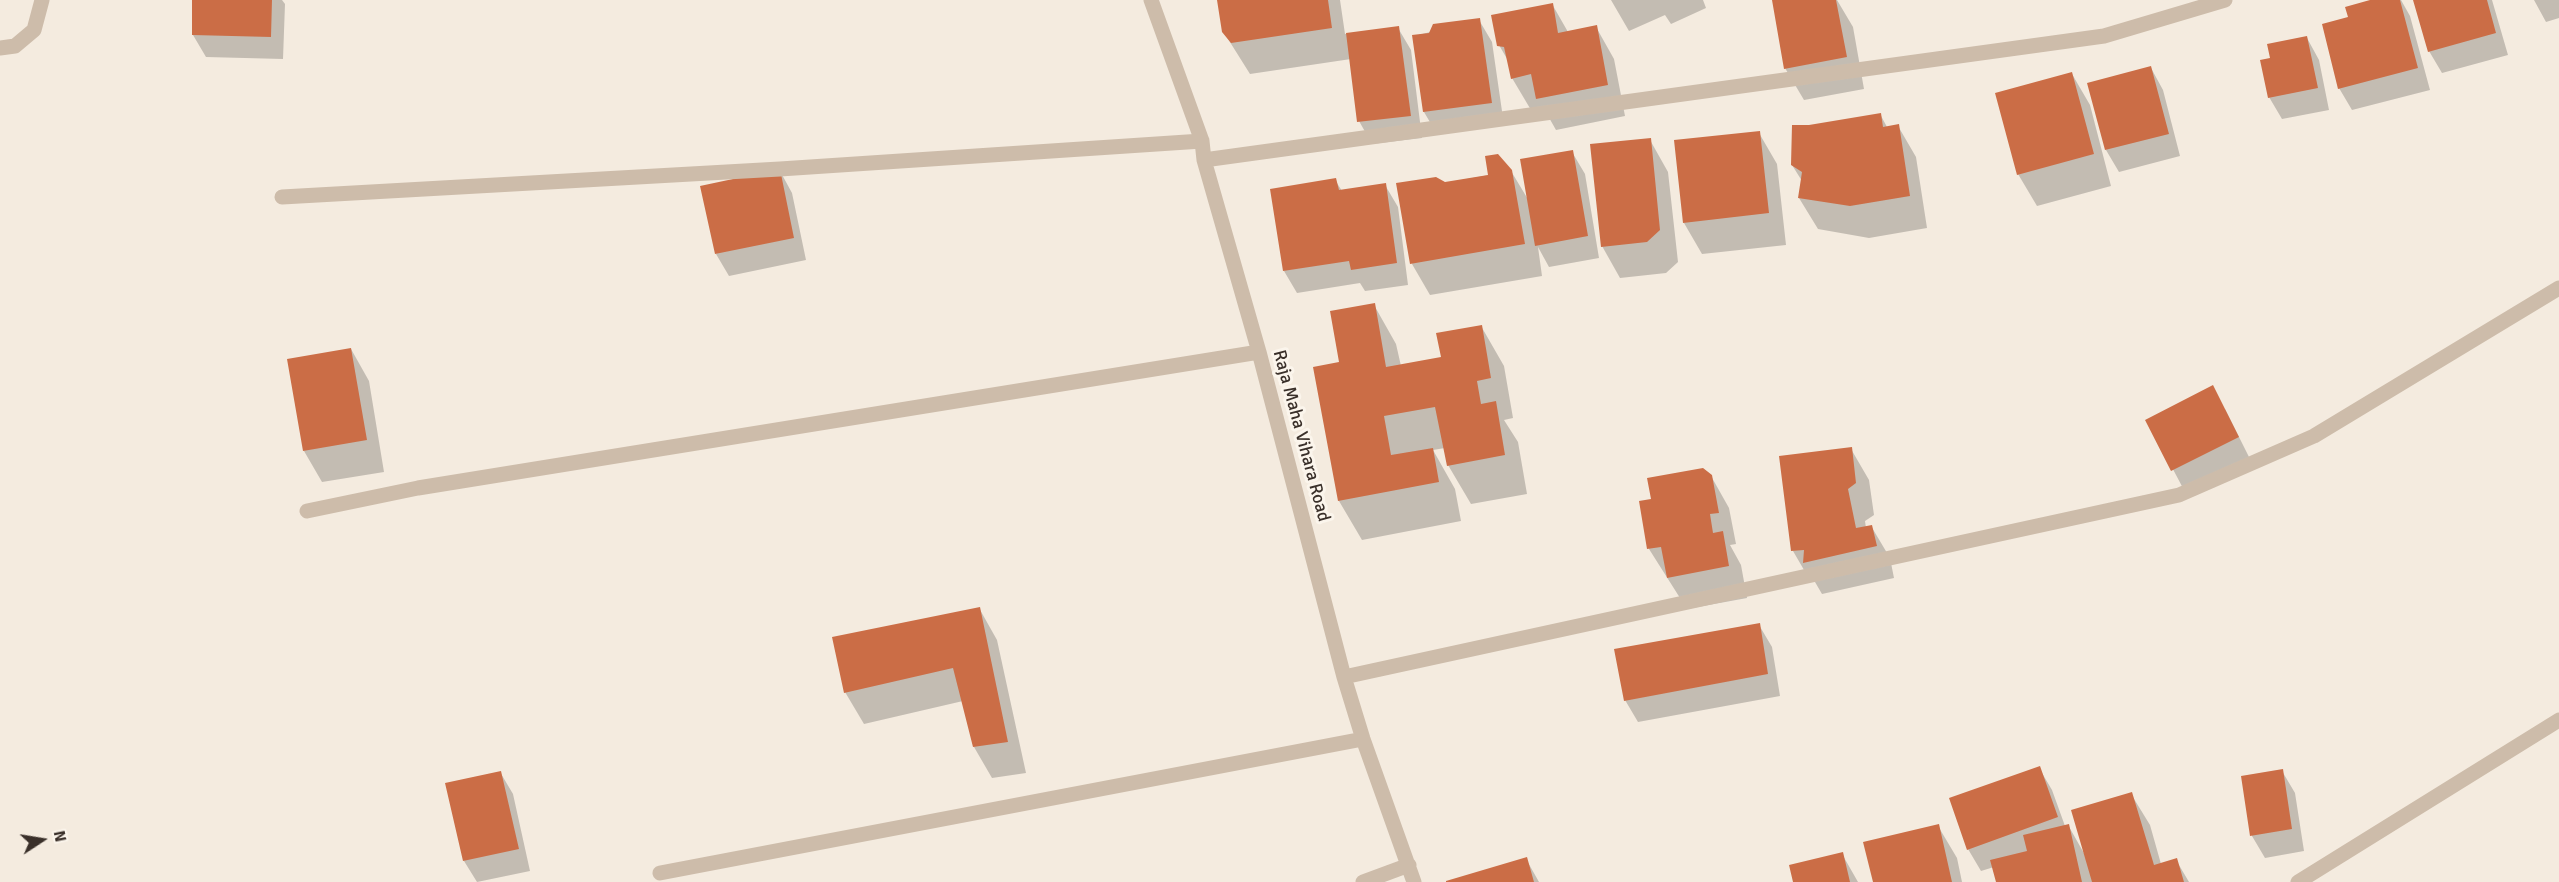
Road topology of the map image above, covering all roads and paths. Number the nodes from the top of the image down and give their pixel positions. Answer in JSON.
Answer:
{"nodes":[{"id":1,"x":42,"y":0,"type":"edge"},
{"id":2,"x":1151,"y":0,"type":"edge"},
{"id":3,"x":2225,"y":0,"type":"edge"},
{"id":4,"x":0,"y":48,"type":"edge"},
{"id":5,"x":1202,"y":141,"type":"junction"},
{"id":6,"x":1204,"y":160,"type":"junction"},
{"id":7,"x":282,"y":197,"type":"dead end"},
{"id":8,"x":2559,"y":288,"type":"edge"},
{"id":9,"x":1259,"y":352,"type":"junction"},
{"id":10,"x":307,"y":511,"type":"dead end"},
{"id":11,"x":1344,"y":677,"type":"junction"},
{"id":12,"x":2559,"y":720,"type":"edge"},
{"id":13,"x":1363,"y":739,"type":"junction"},
{"id":14,"x":1409,"y":865,"type":"junction"},
{"id":15,"x":660,"y":873,"type":"dead end"},
{"id":16,"x":1363,"y":882,"type":"edge"},
{"id":17,"x":1414,"y":882,"type":"edge"},
{"id":18,"x":2298,"y":882,"type":"edge"}],
"edges":[{"from":1,"to":4,"type":"street"},
{"from":2,"to":5,"type":"street","name":"Raja Maha Vihara Road"},
{"from":3,"to":6,"type":"street"},
{"from":5,"to":6,"type":"street","name":"Raja Maha Vihara Road"},
{"from":5,"to":7,"type":"street"},
{"from":6,"to":9,"type":"street","name":"Raja Maha Vihara Road"},
{"from":8,"to":11,"type":"street"},
{"from":9,"to":10,"type":"street"},
{"from":9,"to":11,"type":"street","name":"Raja Maha Vihara Road"},
{"from":11,"to":13,"type":"street","name":"Raja Maha Vihara Road"},
{"from":12,"to":18,"type":"street"},
{"from":13,"to":14,"type":"street","name":"Raja Maha Vihara Road"},
{"from":13,"to":15,"type":"street"},
{"from":14,"to":16,"type":"street"},
{"from":14,"to":17,"type":"street","name":"Raja Maha Vihara Road"}]}
